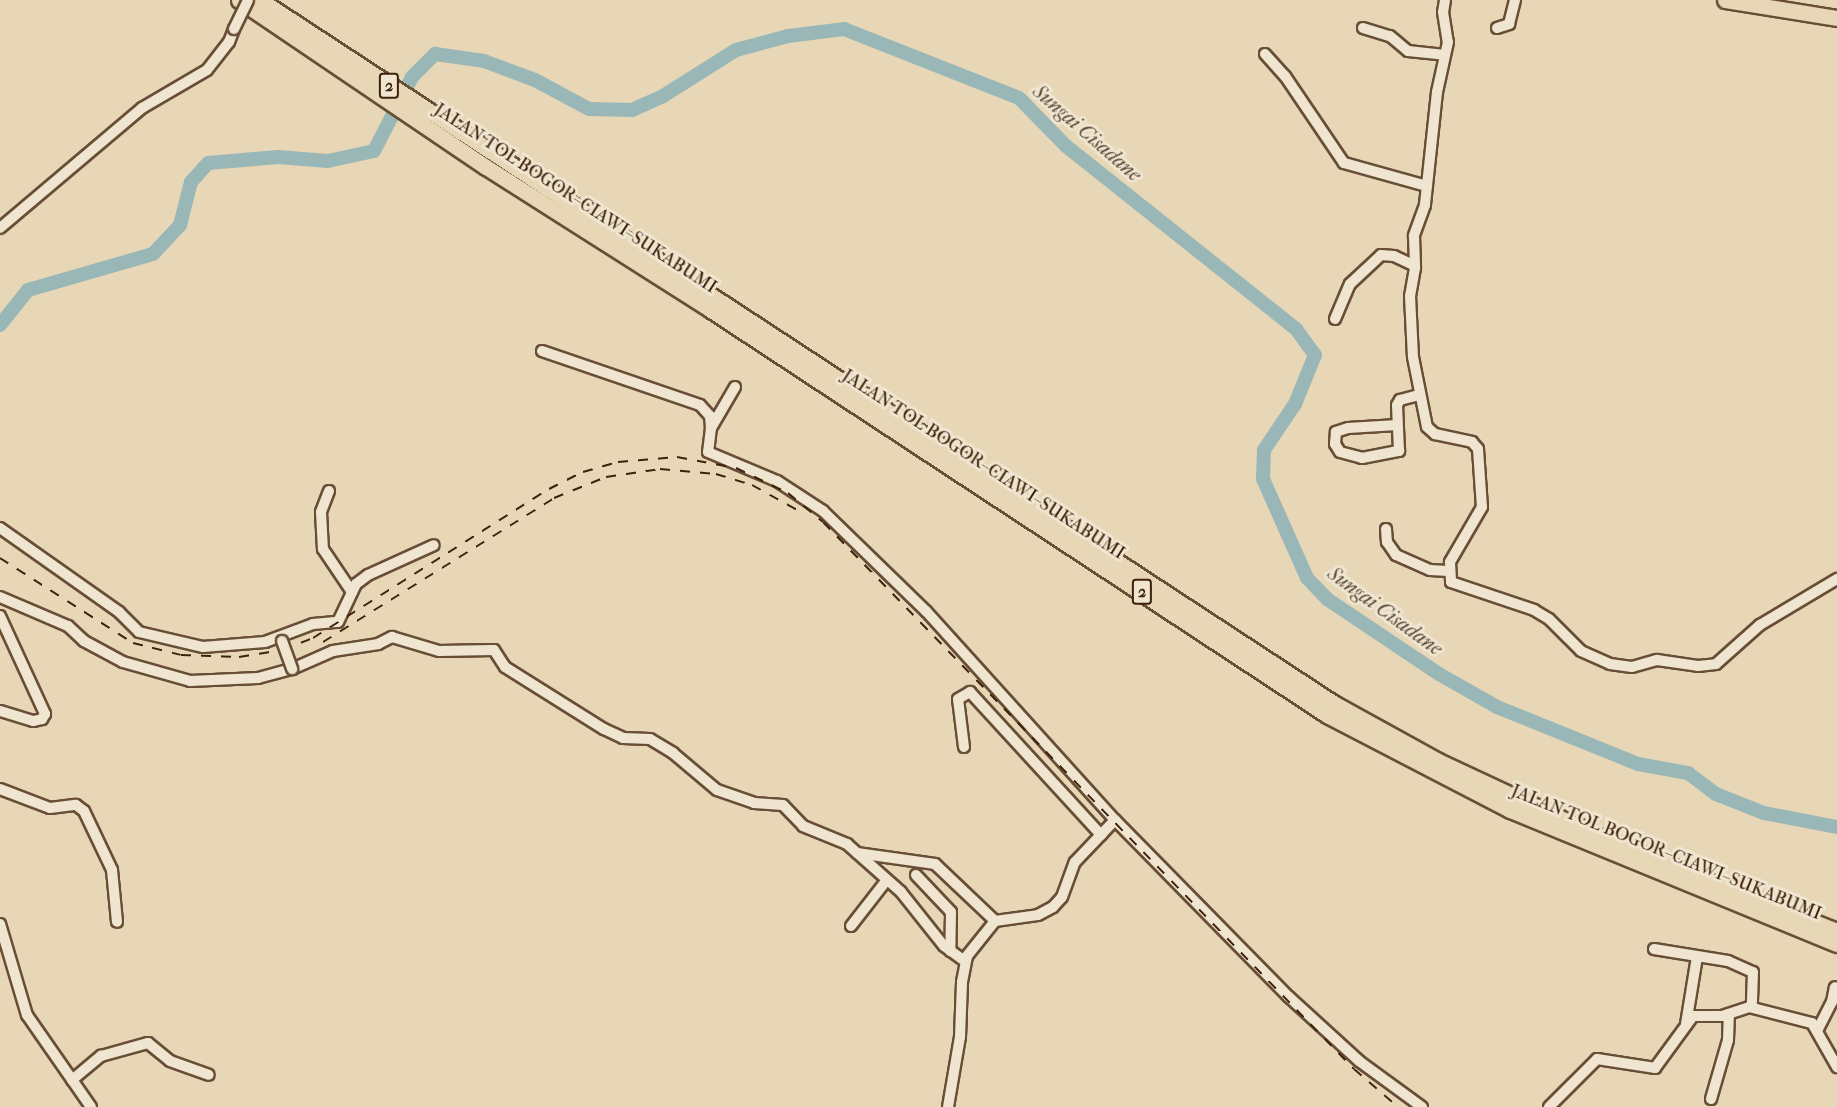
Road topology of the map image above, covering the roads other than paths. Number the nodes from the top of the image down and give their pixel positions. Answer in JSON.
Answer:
{"nodes":[{"id":1,"x":239,"y":0,"type":"edge"},
{"id":2,"x":248,"y":0,"type":"edge"},
{"id":3,"x":260,"y":0,"type":"edge"},
{"id":4,"x":1445,"y":0,"type":"edge"},
{"id":5,"x":1515,"y":0,"type":"edge"},
{"id":6,"x":1725,"y":0,"type":"edge"},
{"id":7,"x":1740,"y":1,"type":"edge"},
{"id":8,"x":1837,"y":18,"type":"edge"},
{"id":9,"x":280,"y":20,"type":"junction"},
{"id":10,"x":1363,"y":28,"type":"dead end"},
{"id":11,"x":1497,"y":28,"type":"dead end"},
{"id":12,"x":1265,"y":54,"type":"dead end"},
{"id":13,"x":1445,"y":55,"type":"junction"},
{"id":14,"x":491,"y":162,"type":"junction"},
{"id":15,"x":1426,"y":186,"type":"junction"},
{"id":16,"x":0,"y":228,"type":"edge"},
{"id":17,"x":1415,"y":266,"type":"junction"},
{"id":18,"x":1335,"y":319,"type":"dead end"},
{"id":19,"x":542,"y":351,"type":"dead end"},
{"id":20,"x":735,"y":387,"type":"dead end"},
{"id":21,"x":1419,"y":394,"type":"junction"},
{"id":22,"x":1396,"y":425,"type":"junction"},
{"id":23,"x":711,"y":428,"type":"junction"},
{"id":24,"x":329,"y":491,"type":"dead end"},
{"id":25,"x":0,"y":528,"type":"edge"},
{"id":26,"x":1386,"y":529,"type":"dead end"},
{"id":27,"x":434,"y":545,"type":"dead end"},
{"id":28,"x":1448,"y":571,"type":"junction"},
{"id":29,"x":1837,"y":579,"type":"edge"},
{"id":30,"x":352,"y":592,"type":"junction"},
{"id":31,"x":0,"y":597,"type":"edge"},
{"id":32,"x":0,"y":616,"type":"edge"},
{"id":33,"x":324,"y":623,"type":"junction"},
{"id":34,"x":292,"y":669,"type":"junction"},
{"id":35,"x":0,"y":711,"type":"edge"},
{"id":36,"x":964,"y":747,"type":"dead end"},
{"id":37,"x":0,"y":789,"type":"edge"},
{"id":38,"x":1115,"y":820,"type":"junction"},
{"id":39,"x":1101,"y":836,"type":"junction"},
{"id":40,"x":857,"y":853,"type":"junction"},
{"id":41,"x":916,"y":875,"type":"dead end"},
{"id":42,"x":886,"y":881,"type":"junction"},
{"id":43,"x":995,"y":921,"type":"junction"},
{"id":44,"x":117,"y":922,"type":"dead end"},
{"id":45,"x":0,"y":924,"type":"edge"},
{"id":46,"x":851,"y":926,"type":"dead end"},
{"id":47,"x":1837,"y":931,"type":"edge"},
{"id":48,"x":1837,"y":944,"type":"edge"},
{"id":49,"x":1654,"y":949,"type":"dead end"},
{"id":50,"x":950,"y":951,"type":"junction"},
{"id":51,"x":1697,"y":957,"type":"junction"},
{"id":52,"x":965,"y":961,"type":"junction"},
{"id":53,"x":1834,"y":987,"type":"dead end"},
{"id":54,"x":1752,"y":1007,"type":"junction"},
{"id":55,"x":1729,"y":1014,"type":"junction"},
{"id":56,"x":1686,"y":1024,"type":"junction"},
{"id":57,"x":1818,"y":1029,"type":"junction"},
{"id":58,"x":1837,"y":1067,"type":"edge"},
{"id":59,"x":209,"y":1075,"type":"dead end"},
{"id":60,"x":72,"y":1080,"type":"junction"},
{"id":61,"x":1711,"y":1099,"type":"dead end"},
{"id":62,"x":91,"y":1107,"type":"edge"},
{"id":63,"x":948,"y":1107,"type":"edge"},
{"id":64,"x":1422,"y":1107,"type":"edge"},
{"id":65,"x":1549,"y":1107,"type":"edge"}],
"edges":[{"from":1,"to":9,"type":"highway","name":"JALAN TOL BOGOR–CIAWI–SUKABUMI","number":"2"},
{"from":2,"to":16,"type":"street","bridge":true},
{"from":3,"to":9,"type":"highway","name":"JALAN TOL BOGOR–CIAWI–SUKABUMI","number":"2"},
{"from":4,"to":13,"type":"street"},
{"from":5,"to":11,"type":"street"},
{"from":6,"to":7,"type":"highway"},
{"from":7,"to":8,"type":"highway"},
{"from":9,"to":14,"type":"highway","name":"JALAN TOL BOGOR–CIAWI–SUKABUMI","number":"2"},
{"from":10,"to":13,"type":"street"},
{"from":12,"to":15,"type":"street"},
{"from":13,"to":15,"type":"street"},
{"from":14,"to":47,"type":"highway","name":"JALAN TOL BOGOR–CIAWI–SUKABUMI","number":"2"},
{"from":14,"to":48,"type":"highway","name":"JALAN TOL BOGOR–CIAWI–SUKABUMI","number":"2"},
{"from":15,"to":17,"type":"street"},
{"from":17,"to":18,"type":"street"},
{"from":17,"to":21,"type":"street"},
{"from":19,"to":23,"type":"street"},
{"from":20,"to":23,"type":"street"},
{"from":21,"to":22,"type":"street"},
{"from":21,"to":28,"type":"street"},
{"from":22,"to":22,"type":"street"},
{"from":23,"to":38,"type":"street"},
{"from":24,"to":30,"type":"street"},
{"from":25,"to":33,"type":"street"},
{"from":26,"to":28,"type":"street"},
{"from":27,"to":30,"type":"street"},
{"from":28,"to":29,"type":"street"},
{"from":30,"to":33,"type":"street"},
{"from":31,"to":34,"type":"street"},
{"from":32,"to":35,"type":"street"},
{"from":33,"to":34,"type":"street","bridge":true},
{"from":34,"to":40,"type":"street"},
{"from":36,"to":39,"type":"street"},
{"from":37,"to":44,"type":"street"},
{"from":38,"to":39,"type":"street"},
{"from":38,"to":64,"type":"street"},
{"from":39,"to":43,"type":"street"},
{"from":40,"to":42,"type":"street"},
{"from":40,"to":43,"type":"street"},
{"from":41,"to":50,"type":"street"},
{"from":42,"to":46,"type":"street"},
{"from":42,"to":50,"type":"street"},
{"from":43,"to":52,"type":"street"},
{"from":45,"to":60,"type":"street"},
{"from":49,"to":51,"type":"street"},
{"from":50,"to":52,"type":"street"},
{"from":51,"to":54,"type":"street"},
{"from":51,"to":56,"type":"street"},
{"from":52,"to":63,"type":"street"},
{"from":53,"to":57,"type":"street"},
{"from":54,"to":55,"type":"street"},
{"from":54,"to":57,"type":"street"},
{"from":55,"to":56,"type":"street"},
{"from":55,"to":61,"type":"street"},
{"from":56,"to":65,"type":"street"},
{"from":57,"to":58,"type":"street"},
{"from":59,"to":60,"type":"street"},
{"from":60,"to":62,"type":"street"}]}
